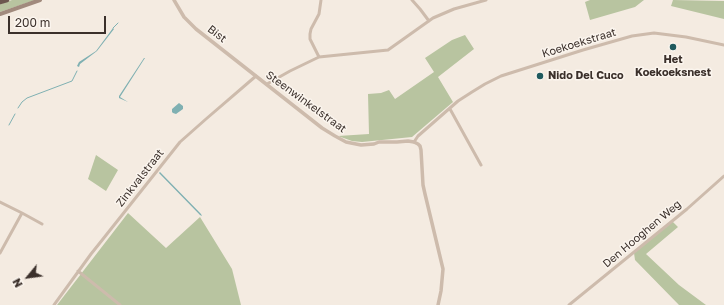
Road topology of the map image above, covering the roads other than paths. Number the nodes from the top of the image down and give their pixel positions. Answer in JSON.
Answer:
{"nodes":[{"id":1,"x":7,"y":0,"type":"edge"},
{"id":2,"x":40,"y":0,"type":"edge"},
{"id":3,"x":174,"y":0,"type":"edge"},
{"id":4,"x":320,"y":0,"type":"edge"},
{"id":5,"x":412,"y":0,"type":"edge"},
{"id":6,"x":486,"y":0,"type":"edge"},
{"id":7,"x":0,"y":2,"type":"edge"},
{"id":8,"x":0,"y":14,"type":"edge"},
{"id":9,"x":429,"y":21,"type":"junction"},
{"id":10,"x":724,"y":45,"type":"edge"},
{"id":11,"x":320,"y":57,"type":"junction"},
{"id":12,"x":256,"y":76,"type":"junction"},
{"id":13,"x":267,"y":84,"type":"junction"},
{"id":14,"x":450,"y":109,"type":"junction"},
{"id":15,"x":414,"y":142,"type":"junction"},
{"id":16,"x":481,"y":165,"type":"dead end"},
{"id":17,"x":724,"y":176,"type":"edge"},
{"id":18,"x":0,"y":202,"type":"edge"},
{"id":19,"x":22,"y":214,"type":"junction"},
{"id":20,"x":42,"y":224,"type":"dead end"},
{"id":21,"x":0,"y":253,"type":"edge"},
{"id":22,"x":78,"y":271,"type":"junction"},
{"id":23,"x":54,"y":305,"type":"edge"},
{"id":24,"x":120,"y":305,"type":"edge"},
{"id":25,"x":438,"y":305,"type":"edge"},
{"id":26,"x":569,"y":305,"type":"edge"}],
"edges":[{"from":1,"to":7,"type":"highway"},
{"from":2,"to":8,"type":"main road"},
{"from":3,"to":12,"type":"street","name":"Bist"},
{"from":4,"to":11,"type":"street"},
{"from":5,"to":9,"type":"street"},
{"from":6,"to":9,"type":"street"},
{"from":9,"to":11,"type":"street"},
{"from":10,"to":14,"type":"street","name":"Koekoekstraat"},
{"from":11,"to":13,"type":"street"},
{"from":12,"to":13,"type":"street","name":"Steenwinkelstraat"},
{"from":12,"to":22,"type":"street","name":"Zinkvalstraat"},
{"from":13,"to":15,"type":"street","name":"Steenwinkelstraat"},
{"from":14,"to":15,"type":"street","name":"Koekoekstraat"},
{"from":14,"to":16,"type":"street"},
{"from":15,"to":25,"type":"street"},
{"from":17,"to":26,"type":"street","name":"Den Hooghen Weg"},
{"from":18,"to":19,"type":"street"},
{"from":19,"to":20,"type":"street"},
{"from":19,"to":21,"type":"street"},
{"from":22,"to":23,"type":"street","name":"Zinkvalstraat"},
{"from":22,"to":24,"type":"street"}]}
